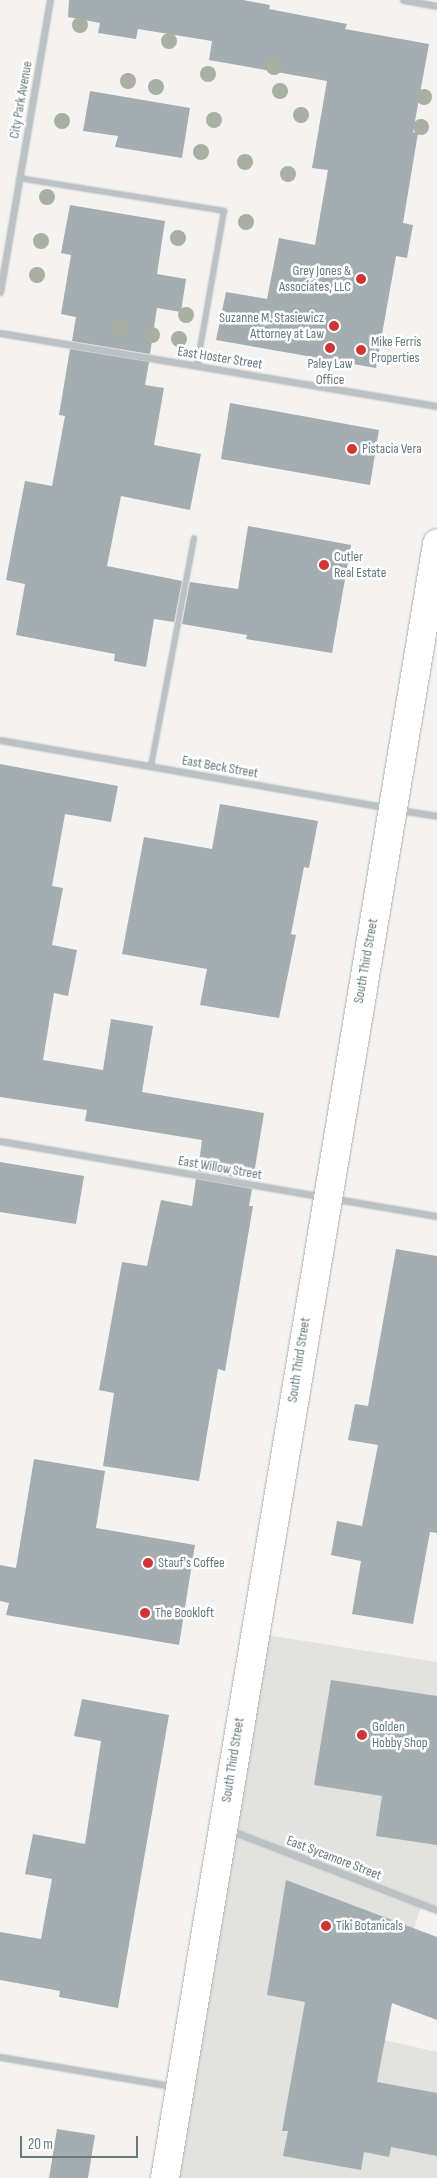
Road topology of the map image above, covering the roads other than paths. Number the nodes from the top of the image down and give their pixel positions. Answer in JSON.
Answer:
{"nodes":[{"id":1,"x":50,"y":0,"type":"edge"},
{"id":2,"x":402,"y":0,"type":"edge"},
{"id":3,"x":437,"y":6,"type":"edge"},
{"id":4,"x":19,"y":178,"type":"junction"},
{"id":5,"x":0,"y":292,"type":"edge"},
{"id":6,"x":0,"y":333,"type":"edge"},
{"id":7,"x":197,"y":366,"type":"junction"},
{"id":8,"x":437,"y":406,"type":"edge"},
{"id":9,"x":194,"y":538,"type":"dead end"},
{"id":10,"x":437,"y":543,"type":"edge"},
{"id":11,"x":0,"y":740,"type":"edge"},
{"id":12,"x":150,"y":766,"type":"junction"},
{"id":13,"x":392,"y":808,"type":"junction"},
{"id":14,"x":437,"y":816,"type":"edge"},
{"id":15,"x":0,"y":1141,"type":"edge"},
{"id":16,"x":326,"y":1198,"type":"junction"},
{"id":17,"x":437,"y":1216,"type":"edge"},
{"id":18,"x":222,"y":1828,"type":"junction"},
{"id":19,"x":437,"y":1910,"type":"edge"},
{"id":20,"x":0,"y":2057,"type":"edge"},
{"id":21,"x":180,"y":2087,"type":"junction"},
{"id":22,"x":165,"y":2178,"type":"edge"}],
"edges":[{"from":1,"to":4,"type":"street","name":"City Park Avenue"},
{"from":2,"to":3,"type":"street"},
{"from":4,"to":5,"type":"street","name":"City Park Avenue"},
{"from":4,"to":7,"type":"lane"},
{"from":6,"to":7,"type":"street","name":"East Hoster Street"},
{"from":7,"to":8,"type":"street","name":"East Hoster Street"},
{"from":9,"to":12,"type":"lane"},
{"from":10,"to":13,"type":"street","name":"South Third Street"},
{"from":11,"to":12,"type":"street","name":"East Beck Street"},
{"from":12,"to":13,"type":"street","name":"East Beck Street"},
{"from":13,"to":14,"type":"street","name":"East Beck Street"},
{"from":13,"to":16,"type":"street","name":"South Third Street"},
{"from":15,"to":16,"type":"street","name":"East Willow Street"},
{"from":16,"to":17,"type":"street","name":"East Willow Street"},
{"from":16,"to":18,"type":"street","name":"South Third Street"},
{"from":18,"to":19,"type":"street","name":"East Sycamore Street"},
{"from":18,"to":21,"type":"street","name":"South Third Street"},
{"from":20,"to":21,"type":"street"},
{"from":21,"to":22,"type":"street","name":"South Third Street"}]}
